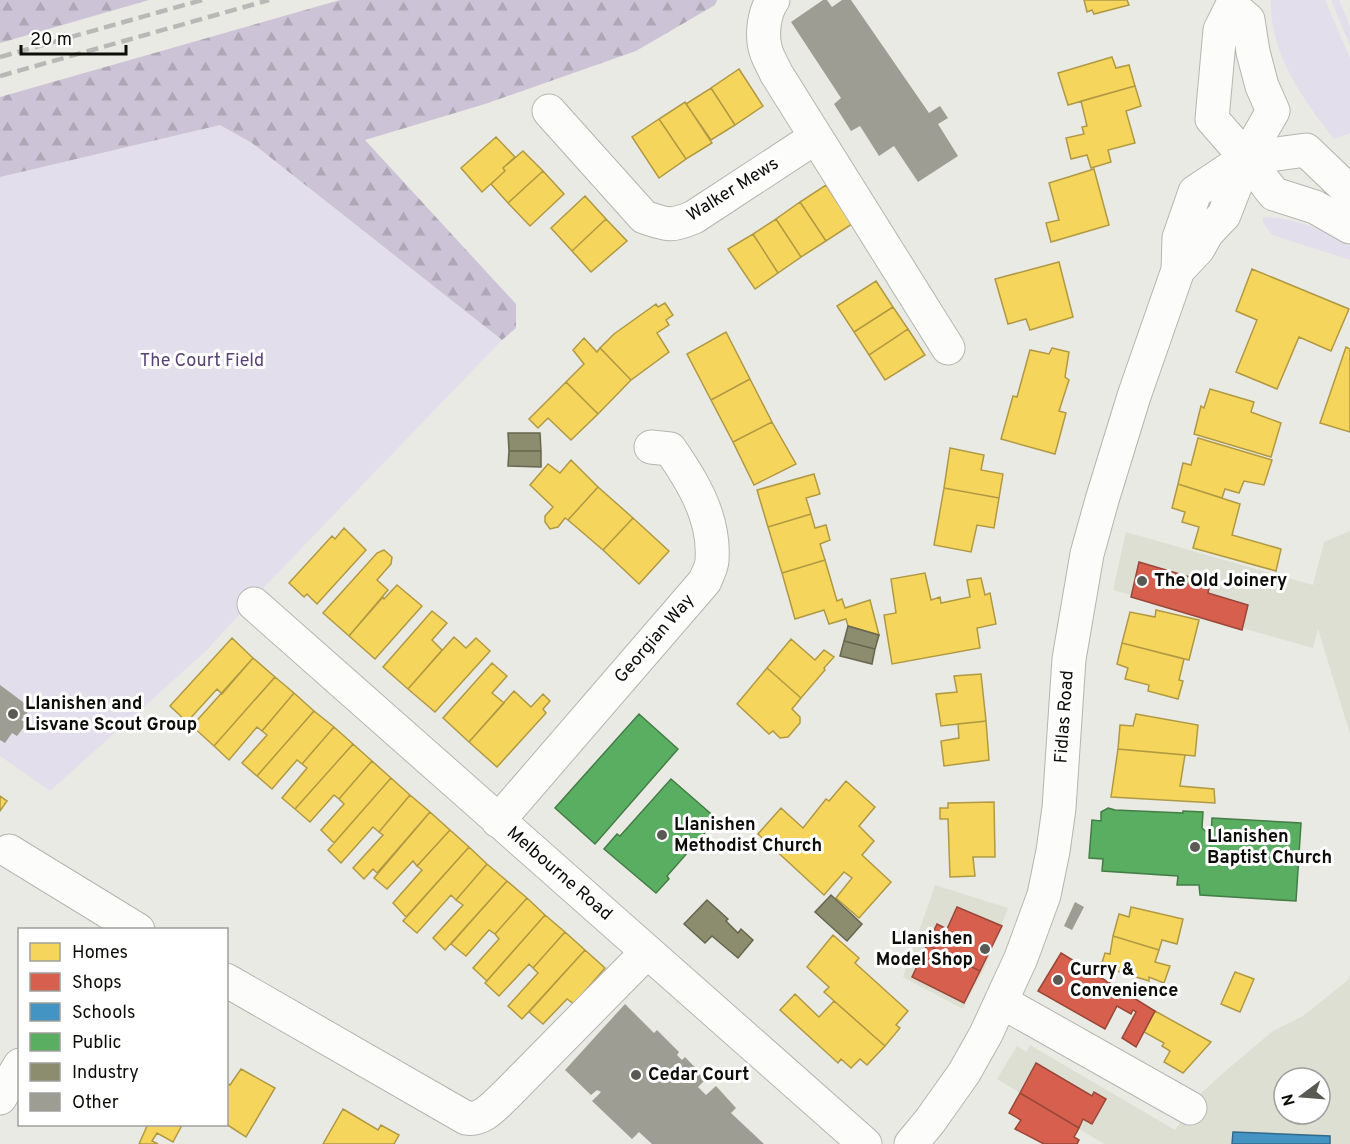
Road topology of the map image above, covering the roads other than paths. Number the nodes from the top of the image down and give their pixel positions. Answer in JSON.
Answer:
{"nodes":[{"id":1,"x":773,"y":0,"type":"edge"},
{"id":2,"x":1232,"y":3,"type":"edge"},
{"id":3,"x":549,"y":111,"type":"dead end"},
{"id":4,"x":816,"y":137,"type":"junction"},
{"id":5,"x":1246,"y":158,"type":"junction"},
{"id":6,"x":1350,"y":192,"type":"edge"},
{"id":7,"x":1350,"y":227,"type":"edge"},
{"id":8,"x":948,"y":348,"type":"dead end"},
{"id":9,"x":651,"y":447,"type":"dead end"},
{"id":10,"x":254,"y":604,"type":"dead end"},
{"id":11,"x":498,"y":821,"type":"junction"},
{"id":12,"x":9,"y":851,"type":"dead end"},
{"id":13,"x":135,"y":928,"type":"edge"},
{"id":14,"x":647,"y":952,"type":"junction"},
{"id":15,"x":228,"y":982,"type":"edge"},
{"id":16,"x":1002,"y":1002,"type":"junction"},
{"id":17,"x":18,"y":1068,"type":"edge"},
{"id":18,"x":0,"y":1098,"type":"edge"},
{"id":19,"x":1190,"y":1108,"type":"dead end"},
{"id":20,"x":865,"y":1144,"type":"edge"},
{"id":21,"x":911,"y":1144,"type":"edge"}],
"edges":[{"from":1,"to":4,"type":"street"},
{"from":2,"to":5,"type":"street","name":"Fidlas Road"},
{"from":2,"to":5,"type":"street","name":"Fidlas Road"},
{"from":3,"to":4,"type":"street","name":"Walker Mews"},
{"from":4,"to":8,"type":"street"},
{"from":5,"to":6,"type":"street"},
{"from":5,"to":7,"type":"street"},
{"from":5,"to":16,"type":"street","name":"Fidlas Road"},
{"from":9,"to":11,"type":"street","name":"Georgian Way"},
{"from":10,"to":11,"type":"street","name":"Melbourne Road"},
{"from":11,"to":14,"type":"street","name":"Melbourne Road"},
{"from":12,"to":13,"type":"street"},
{"from":14,"to":15,"type":"street"},
{"from":14,"to":20,"type":"street","name":"Melbourne Road"},
{"from":16,"to":19,"type":"street"},
{"from":16,"to":21,"type":"street","name":"Fidlas Road"},
{"from":17,"to":18,"type":"street"}]}
